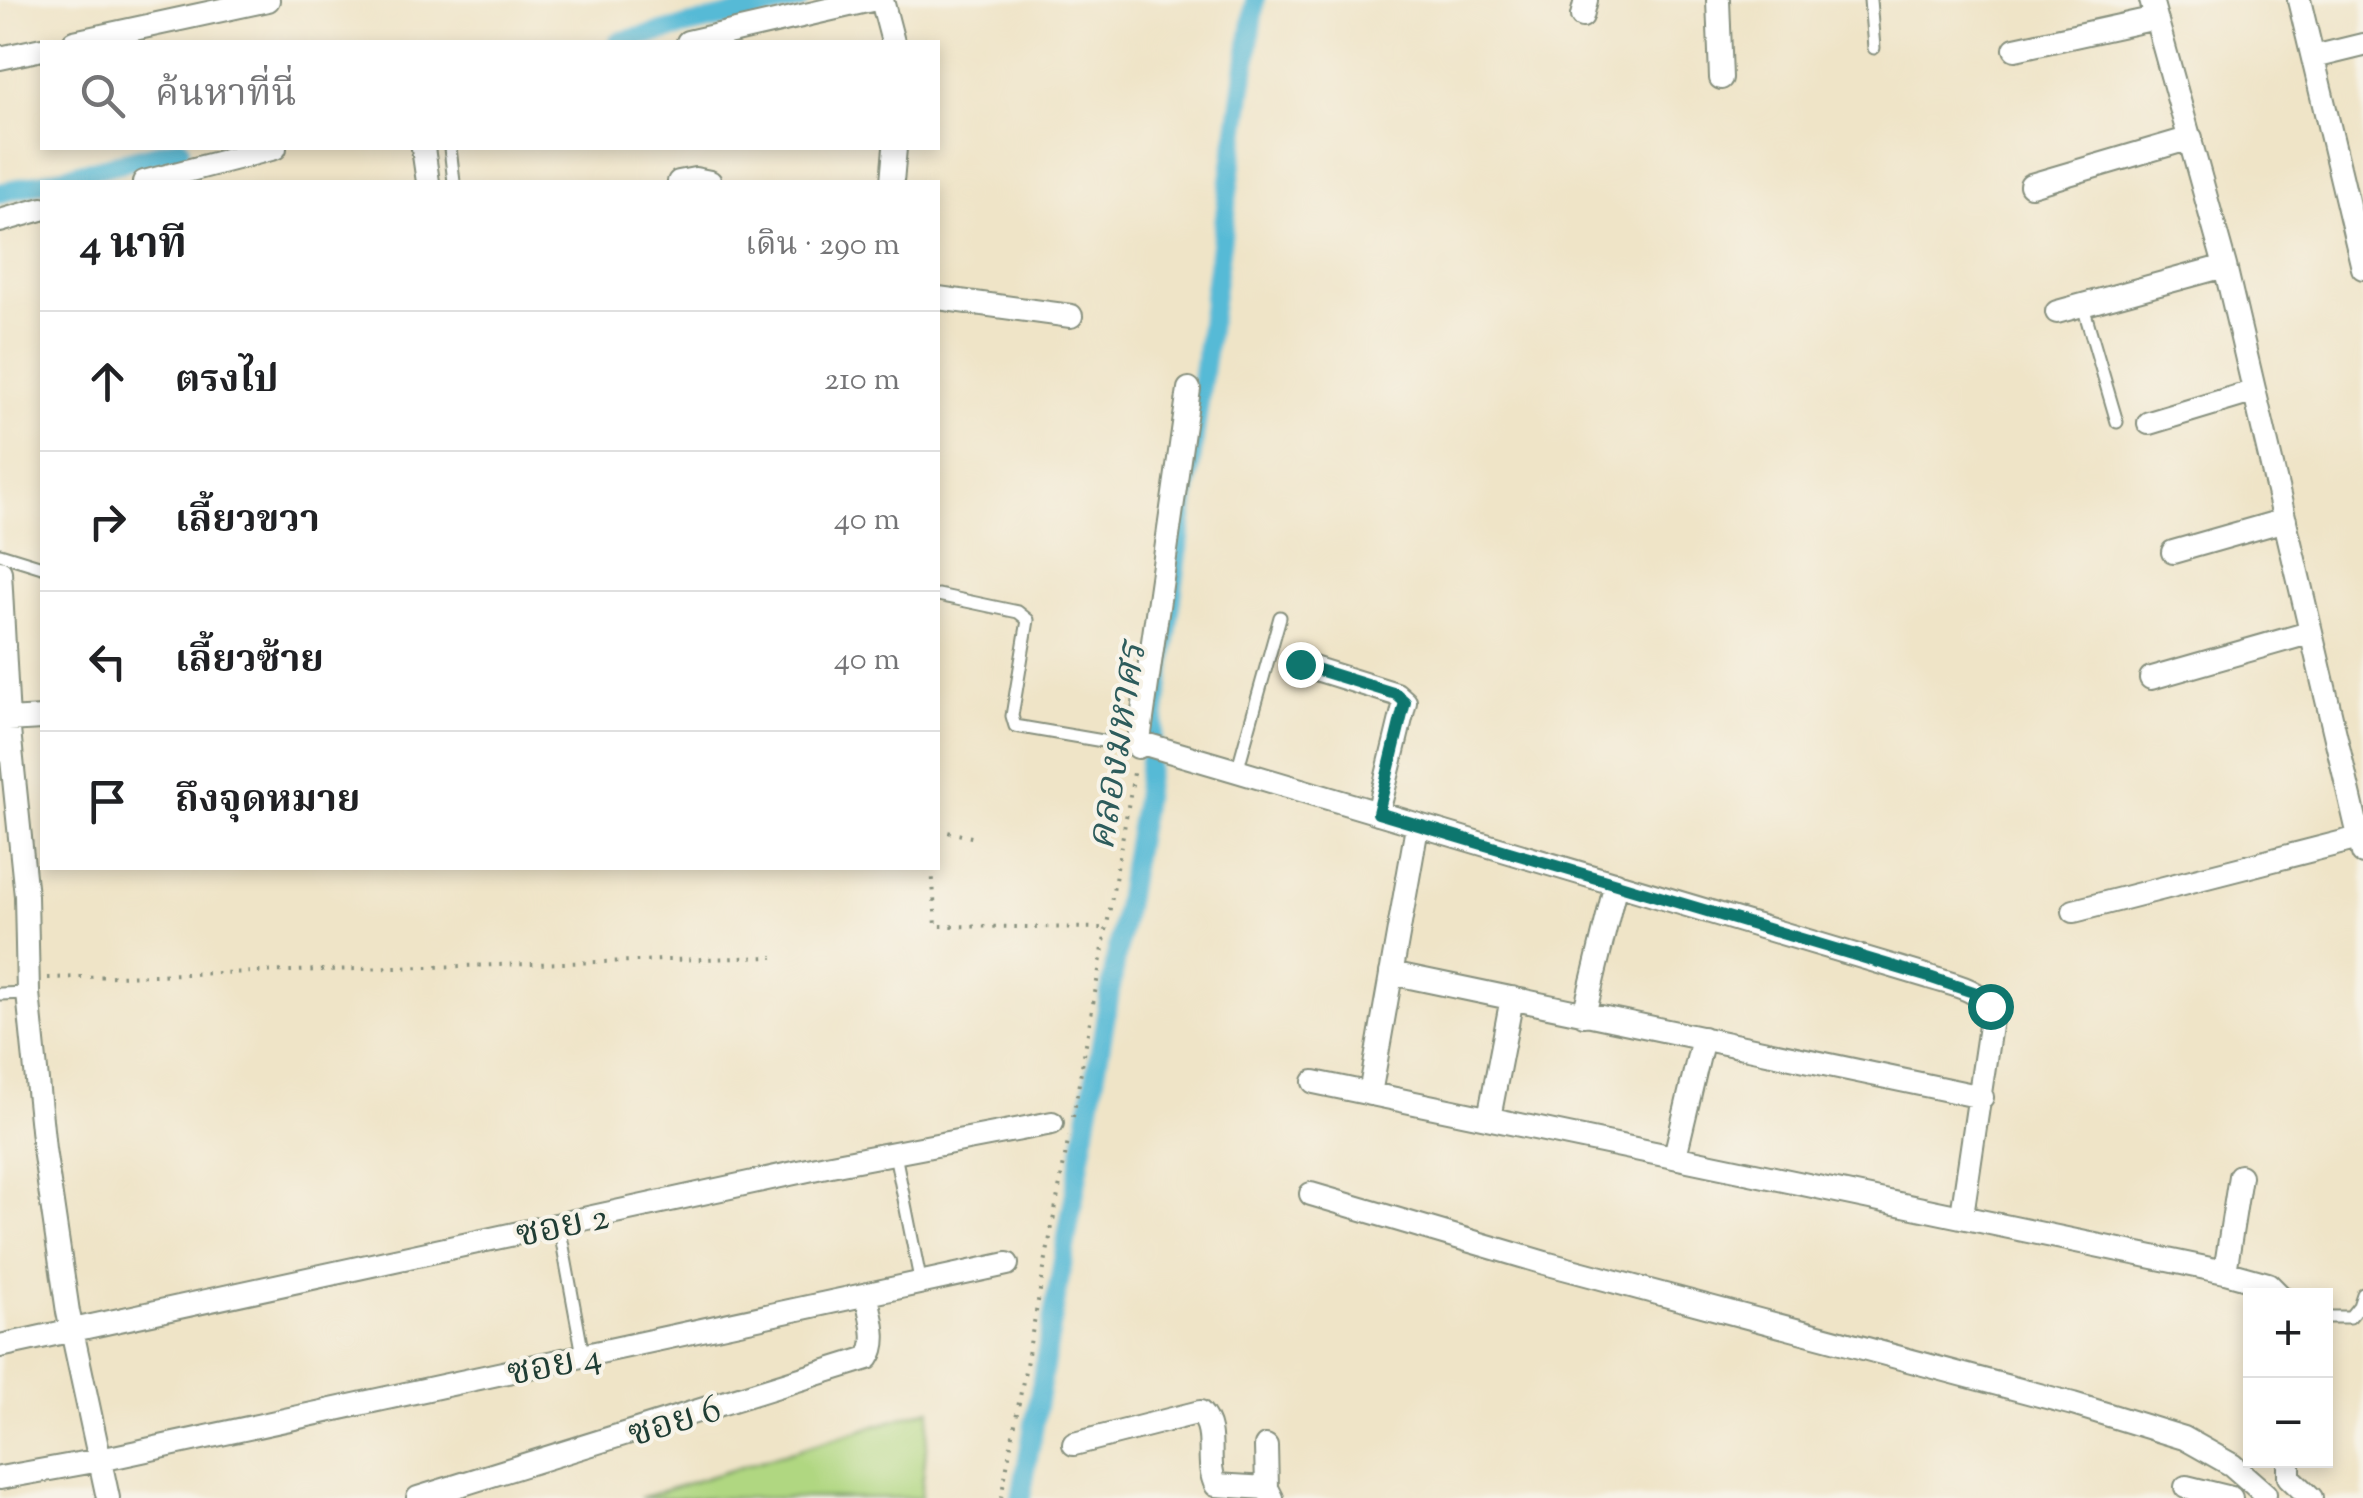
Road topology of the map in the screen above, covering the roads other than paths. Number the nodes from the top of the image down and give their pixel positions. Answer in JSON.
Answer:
{"nodes":[{"id":1,"x":268,"y":0,"type":"edge"},
{"id":2,"x":871,"y":0,"type":"edge"},
{"id":3,"x":882,"y":0,"type":"edge"},
{"id":4,"x":1718,"y":0,"type":"edge"},
{"id":5,"x":1870,"y":0,"type":"edge"},
{"id":6,"x":2299,"y":0,"type":"edge"},
{"id":7,"x":2153,"y":9,"type":"edge"},
{"id":8,"x":83,"y":40,"type":"edge"},
{"id":9,"x":697,"y":40,"type":"edge"},
{"id":10,"x":892,"y":40,"type":"edge"},
{"id":11,"x":2363,"y":45,"type":"edge"},
{"id":12,"x":1874,"y":48,"type":"dead end"},
{"id":13,"x":2015,"y":48,"type":"dead end"},
{"id":14,"x":40,"y":49,"type":"edge"},
{"id":15,"x":0,"y":58,"type":"edge"},
{"id":16,"x":2314,"y":58,"type":"junction"},
{"id":17,"x":1721,"y":78,"type":"dead end"},
{"id":18,"x":2191,"y":138,"type":"junction"},
{"id":19,"x":267,"y":150,"type":"edge"},
{"id":20,"x":423,"y":150,"type":"edge"},
{"id":21,"x":450,"y":150,"type":"edge"},
{"id":22,"x":895,"y":150,"type":"edge"},
{"id":23,"x":2363,"y":162,"type":"edge"},
{"id":24,"x":2340,"y":167,"type":"junction"},
{"id":25,"x":152,"y":180,"type":"edge"},
{"id":26,"x":428,"y":180,"type":"edge"},
{"id":27,"x":454,"y":180,"type":"edge"},
{"id":28,"x":892,"y":180,"type":"edge"},
{"id":29,"x":2030,"y":185,"type":"dead end"},
{"id":30,"x":40,"y":211,"type":"edge"},
{"id":31,"x":0,"y":221,"type":"edge"},
{"id":32,"x":2225,"y":266,"type":"junction"},
{"id":33,"x":2363,"y":268,"type":"edge"},
{"id":34,"x":940,"y":298,"type":"edge"},
{"id":35,"x":2083,"y":306,"type":"junction"},
{"id":36,"x":2057,"y":312,"type":"dead end"},
{"id":37,"x":1071,"y":316,"type":"dead end"},
{"id":38,"x":1189,"y":389,"type":"dead end"},
{"id":39,"x":2252,"y":392,"type":"junction"},
{"id":40,"x":2117,"y":422,"type":"dead end"},
{"id":41,"x":2148,"y":423,"type":"dead end"},
{"id":42,"x":2285,"y":520,"type":"junction"},
{"id":43,"x":2173,"y":552,"type":"dead end"},
{"id":44,"x":0,"y":554,"type":"edge"},
{"id":45,"x":40,"y":566,"type":"edge"},
{"id":46,"x":0,"y":572,"type":"edge"},
{"id":47,"x":940,"y":594,"type":"edge"},
{"id":48,"x":1280,"y":617,"type":"dead end"},
{"id":49,"x":2309,"y":633,"type":"junction"},
{"id":50,"x":1300,"y":664,"type":"dead end"},
{"id":51,"x":2151,"y":678,"type":"dead end"},
{"id":52,"x":40,"y":718,"type":"edge"},
{"id":53,"x":8,"y":720,"type":"junction"},
{"id":54,"x":1150,"y":748,"type":"junction"},
{"id":55,"x":1237,"y":771,"type":"junction"},
{"id":56,"x":1378,"y":813,"type":"junction"},
{"id":57,"x":1417,"y":827,"type":"junction"},
{"id":58,"x":2361,"y":846,"type":"edge"},
{"id":59,"x":32,"y":856,"type":"edge"},
{"id":60,"x":1616,"y":883,"type":"junction"},
{"id":61,"x":2074,"y":911,"type":"dead end"},
{"id":62,"x":1392,"y":973,"type":"junction"},
{"id":63,"x":28,"y":986,"type":"junction"},
{"id":64,"x":0,"y":994,"type":"edge"},
{"id":65,"x":1512,"y":998,"type":"junction"},
{"id":66,"x":1584,"y":1014,"type":"junction"},
{"id":67,"x":1703,"y":1038,"type":"junction"},
{"id":68,"x":1314,"y":1082,"type":"dead end"},
{"id":69,"x":1370,"y":1094,"type":"junction"},
{"id":70,"x":1982,"y":1098,"type":"junction"},
{"id":71,"x":1488,"y":1118,"type":"junction"},
{"id":72,"x":1052,"y":1123,"type":"dead end"},
{"id":73,"x":895,"y":1154,"type":"junction"},
{"id":74,"x":1674,"y":1156,"type":"junction"},
{"id":75,"x":2240,"y":1176,"type":"dead end"},
{"id":76,"x":1311,"y":1194,"type":"dead end"},
{"id":77,"x":1962,"y":1215,"type":"junction"},
{"id":78,"x":559,"y":1225,"type":"junction"},
{"id":79,"x":1007,"y":1264,"type":"dead end"},
{"id":80,"x":2225,"y":1272,"type":"junction"},
{"id":81,"x":921,"y":1284,"type":"junction"},
{"id":82,"x":2272,"y":1288,"type":"edge"},
{"id":83,"x":2363,"y":1294,"type":"edge"},
{"id":84,"x":868,"y":1296,"type":"junction"},
{"id":85,"x":2333,"y":1316,"type":"edge"},
{"id":86,"x":72,"y":1331,"type":"junction"},
{"id":87,"x":0,"y":1346,"type":"edge"},
{"id":88,"x":583,"y":1355,"type":"junction"},
{"id":89,"x":1074,"y":1444,"type":"dead end"},
{"id":90,"x":1266,"y":1446,"type":"dead end"},
{"id":91,"x":100,"y":1460,"type":"junction"},
{"id":92,"x":2289,"y":1469,"type":"edge"},
{"id":93,"x":0,"y":1478,"type":"edge"},
{"id":94,"x":2186,"y":1486,"type":"dead end"},
{"id":95,"x":1270,"y":1493,"type":"edge"},
{"id":96,"x":2263,"y":1496,"type":"edge"},
{"id":97,"x":108,"y":1498,"type":"edge"},
{"id":98,"x":418,"y":1498,"type":"edge"},
{"id":99,"x":2231,"y":1498,"type":"edge"},
{"id":100,"x":2311,"y":1498,"type":"edge"}],
"edges":[{"from":1,"to":8,"type":"street"},
{"from":2,"to":9,"type":"street"},
{"from":3,"to":10,"type":"street"},
{"from":4,"to":17,"type":"street"},
{"from":5,"to":12,"type":"lane"},
{"from":6,"to":16,"type":"street"},
{"from":7,"to":13,"type":"street"},
{"from":7,"to":18,"type":"street"},
{"from":11,"to":16,"type":"street"},
{"from":14,"to":15,"type":"street"},
{"from":16,"to":24,"type":"street"},
{"from":18,"to":29,"type":"street"},
{"from":18,"to":32,"type":"street"},
{"from":19,"to":25,"type":"street"},
{"from":20,"to":26,"type":"street"},
{"from":21,"to":27,"type":"lane"},
{"from":22,"to":28,"type":"street"},
{"from":23,"to":24,"type":"street"},
{"from":24,"to":33,"type":"street"},
{"from":30,"to":31,"type":"street"},
{"from":32,"to":35,"type":"street"},
{"from":32,"to":39,"type":"street"},
{"from":34,"to":37,"type":"street"},
{"from":35,"to":36,"type":"street"},
{"from":35,"to":40,"type":"lane"},
{"from":38,"to":54,"type":"street"},
{"from":39,"to":41,"type":"street"},
{"from":39,"to":42,"type":"street"},
{"from":42,"to":43,"type":"street"},
{"from":42,"to":49,"type":"street"},
{"from":44,"to":45,"type":"lane"},
{"from":46,"to":53,"type":"street"},
{"from":47,"to":54,"type":"lane"},
{"from":48,"to":55,"type":"lane"},
{"from":49,"to":51,"type":"street"},
{"from":49,"to":58,"type":"street"},
{"from":50,"to":56,"type":"street"},
{"from":52,"to":53,"type":"street"},
{"from":53,"to":59,"type":"street"},
{"from":54,"to":55,"type":"street"},
{"from":55,"to":56,"type":"street"},
{"from":56,"to":57,"type":"street"},
{"from":57,"to":60,"type":"street"},
{"from":57,"to":62,"type":"street"},
{"from":58,"to":61,"type":"street"},
{"from":59,"to":63,"type":"street"},
{"from":60,"to":66,"type":"street"},
{"from":60,"to":70,"type":"street"},
{"from":62,"to":65,"type":"street"},
{"from":62,"to":69,"type":"street"},
{"from":63,"to":64,"type":"lane"},
{"from":63,"to":86,"type":"street"},
{"from":65,"to":66,"type":"street"},
{"from":65,"to":71,"type":"street"},
{"from":66,"to":67,"type":"street"},
{"from":67,"to":70,"type":"street"},
{"from":67,"to":74,"type":"street"},
{"from":68,"to":69,"type":"street"},
{"from":69,"to":71,"type":"street"},
{"from":70,"to":77,"type":"street"},
{"from":71,"to":74,"type":"street"},
{"from":72,"to":73,"type":"street","name":"ซอย 2"},
{"from":73,"to":78,"type":"street","name":"ซอย 2"},
{"from":73,"to":81,"type":"lane"},
{"from":74,"to":77,"type":"street"},
{"from":75,"to":80,"type":"street"},
{"from":76,"to":96,"type":"street"},
{"from":77,"to":80,"type":"street"},
{"from":78,"to":86,"type":"street","name":"ซอย 2"},
{"from":78,"to":88,"type":"lane"},
{"from":79,"to":81,"type":"street","name":"ซอย 4"},
{"from":80,"to":82,"type":"street"},
{"from":81,"to":84,"type":"street","name":"ซอย 4"},
{"from":83,"to":85,"type":"lane"},
{"from":84,"to":88,"type":"street","name":"ซอย 4"},
{"from":84,"to":98,"type":"street","name":"ซอย 6"},
{"from":86,"to":87,"type":"street","name":"ซอย 2"},
{"from":86,"to":91,"type":"street"},
{"from":88,"to":91,"type":"street","name":"ซอย 4"},
{"from":89,"to":95,"type":"street"},
{"from":90,"to":95,"type":"street"},
{"from":91,"to":93,"type":"street","name":"ซอย 4"},
{"from":91,"to":97,"type":"street"},
{"from":92,"to":96,"type":"street"},
{"from":92,"to":100,"type":"street"},
{"from":94,"to":99,"type":"street"}]}
